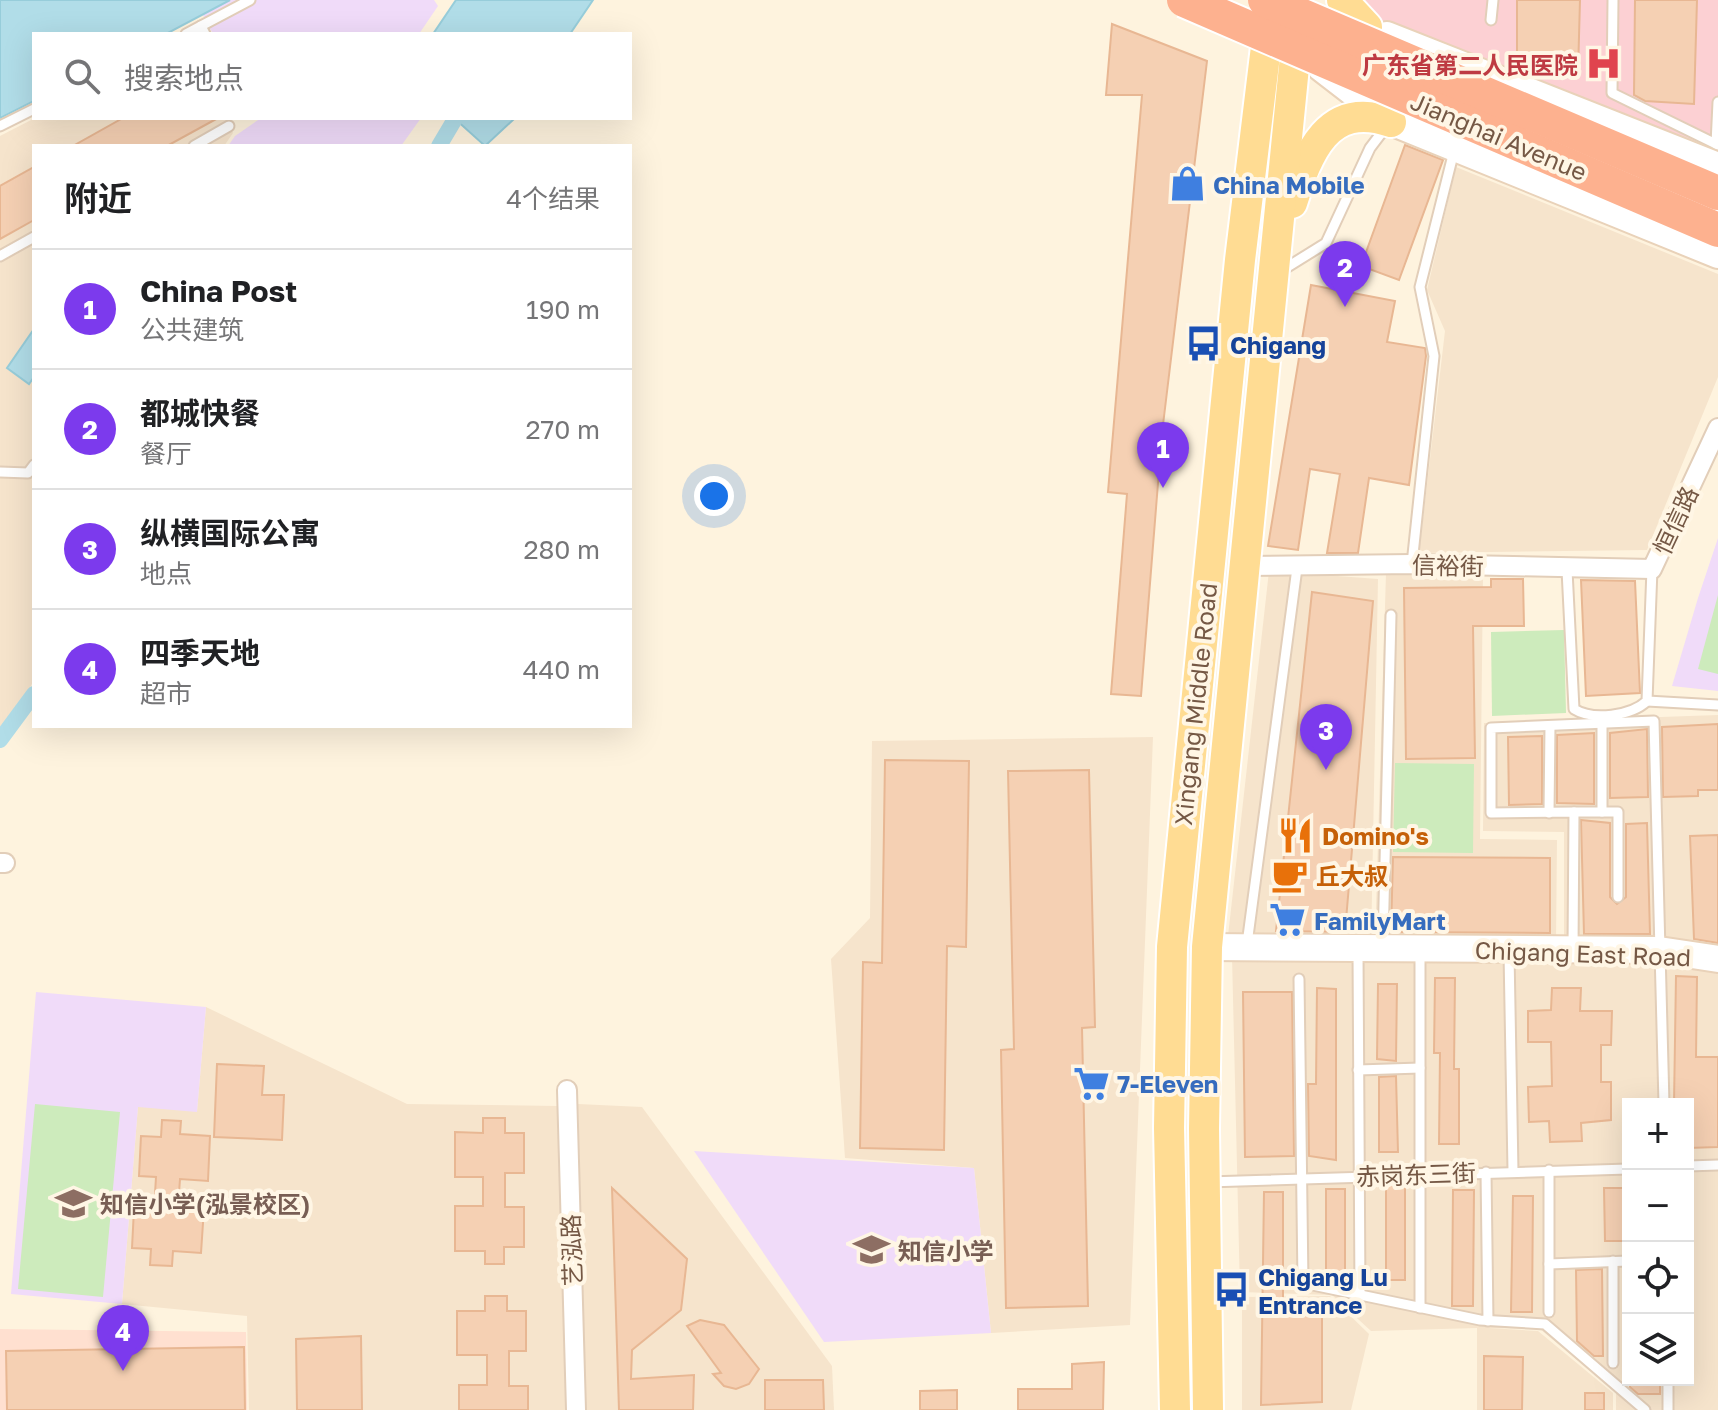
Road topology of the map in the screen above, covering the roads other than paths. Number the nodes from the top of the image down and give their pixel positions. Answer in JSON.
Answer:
{"nodes":[{"id":1,"x":250,"y":0,"type":"edge"},
{"id":2,"x":1184,"y":0,"type":"edge"},
{"id":3,"x":1342,"y":0,"type":"edge"},
{"id":4,"x":1493,"y":0,"type":"edge"},
{"id":5,"x":1613,"y":0,"type":"edge"},
{"id":6,"x":1283,"y":19,"type":"edge"},
{"id":7,"x":1491,"y":20,"type":"dead end"},
{"id":8,"x":1367,"y":27,"type":"junction"},
{"id":9,"x":203,"y":30,"type":"edge"},
{"id":10,"x":1718,"y":102,"type":"edge"},
{"id":11,"x":32,"y":110,"type":"edge"},
{"id":12,"x":1602,"y":118,"type":"junction"},
{"id":13,"x":1391,"y":122,"type":"junction"},
{"id":14,"x":0,"y":126,"type":"edge"},
{"id":15,"x":229,"y":126,"type":"dead end"},
{"id":16,"x":1254,"y":136,"type":"junction"},
{"id":17,"x":1286,"y":140,"type":"junction"},
{"id":18,"x":198,"y":144,"type":"edge"},
{"id":19,"x":1455,"y":148,"type":"junction"},
{"id":20,"x":1717,"y":162,"type":"edge"},
{"id":21,"x":1575,"y":197,"type":"junction"},
{"id":22,"x":1703,"y":236,"type":"edge"},
{"id":23,"x":32,"y":238,"type":"edge"},
{"id":24,"x":1718,"y":255,"type":"edge"},
{"id":25,"x":0,"y":256,"type":"edge"},
{"id":26,"x":1274,"y":275,"type":"junction"},
{"id":27,"x":1718,"y":428,"type":"edge"},
{"id":28,"x":32,"y":468,"type":"edge"},
{"id":29,"x":0,"y":472,"type":"edge"},
{"id":30,"x":1412,"y":564,"type":"junction"},
{"id":31,"x":1243,"y":566,"type":"junction"},
{"id":32,"x":1297,"y":568,"type":"junction"},
{"id":33,"x":1652,"y":569,"type":"junction"},
{"id":34,"x":1567,"y":570,"type":"junction"},
{"id":35,"x":1391,"y":615,"type":"dead end"},
{"id":36,"x":1647,"y":701,"type":"junction"},
{"id":37,"x":1718,"y":705,"type":"edge"},
{"id":38,"x":1602,"y":723,"type":"junction"},
{"id":39,"x":1550,"y":726,"type":"junction"},
{"id":40,"x":1574,"y":812,"type":"junction"},
{"id":41,"x":1602,"y":812,"type":"junction"},
{"id":42,"x":1549,"y":813,"type":"junction"},
{"id":43,"x":1178,"y":883,"type":"junction"},
{"id":44,"x":1212,"y":886,"type":"junction"},
{"id":45,"x":1618,"y":897,"type":"dead end"},
{"id":46,"x":1172,"y":947,"type":"junction"},
{"id":47,"x":1207,"y":947,"type":"junction"},
{"id":48,"x":1247,"y":947,"type":"junction"},
{"id":49,"x":1370,"y":948,"type":"junction"},
{"id":50,"x":1420,"y":949,"type":"junction"},
{"id":51,"x":1509,"y":949,"type":"junction"},
{"id":52,"x":1573,"y":950,"type":"junction"},
{"id":53,"x":1659,"y":950,"type":"junction"},
{"id":54,"x":1718,"y":959,"type":"edge"},
{"id":55,"x":1299,"y":979,"type":"dead end"},
{"id":56,"x":1420,"y":1068,"type":"junction"},
{"id":57,"x":1358,"y":1070,"type":"junction"},
{"id":58,"x":567,"y":1090,"type":"dead end"},
{"id":59,"x":1664,"y":1098,"type":"edge"},
{"id":60,"x":1718,"y":1165,"type":"edge"},
{"id":61,"x":1694,"y":1166,"type":"edge"},
{"id":62,"x":1622,"y":1169,"type":"edge"},
{"id":63,"x":1549,"y":1170,"type":"junction"},
{"id":64,"x":1513,"y":1171,"type":"junction"},
{"id":65,"x":1486,"y":1172,"type":"junction"},
{"id":66,"x":1421,"y":1173,"type":"junction"},
{"id":67,"x":1360,"y":1176,"type":"junction"},
{"id":68,"x":1300,"y":1179,"type":"junction"},
{"id":69,"x":1205,"y":1183,"type":"junction"},
{"id":70,"x":1613,"y":1261,"type":"junction"},
{"id":71,"x":1622,"y":1261,"type":"edge"},
{"id":72,"x":1549,"y":1264,"type":"junction"},
{"id":73,"x":1360,"y":1295,"type":"junction"},
{"id":74,"x":1420,"y":1308,"type":"junction"},
{"id":75,"x":1549,"y":1312,"type":"dead end"},
{"id":76,"x":1488,"y":1321,"type":"junction"},
{"id":77,"x":1613,"y":1363,"type":"dead end"},
{"id":78,"x":1668,"y":1386,"type":"edge"},
{"id":79,"x":576,"y":1410,"type":"edge"},
{"id":80,"x":1175,"y":1410,"type":"edge"},
{"id":81,"x":1208,"y":1410,"type":"edge"},
{"id":82,"x":1645,"y":1410,"type":"edge"},
{"id":83,"x":1668,"y":1410,"type":"edge"}],
"edges":[{"from":1,"to":9,"type":"lane"},
{"from":2,"to":6,"type":"highway","bridge":true},
{"from":3,"to":8,"type":"main road"},
{"from":4,"to":7,"type":"lane"},
{"from":5,"to":20,"type":"lane"},
{"from":6,"to":8,"type":"street"},
{"from":6,"to":13,"type":"street"},
{"from":6,"to":16,"type":"main road","name":"Xingang Middle Road"},
{"from":6,"to":17,"type":"main road","name":"Xingang Middle Road"},
{"from":6,"to":20,"type":"highway","name":"Jianghai Avenue","bridge":true},
{"from":6,"to":22,"type":"highway","name":"Jianghai Avenue","bridge":true},
{"from":8,"to":12,"type":"street"},
{"from":10,"to":20,"type":"lane"},
{"from":11,"to":14,"type":"lane"},
{"from":12,"to":20,"type":"street"},
{"from":12,"to":21,"type":"street"},
{"from":13,"to":19,"type":"street"},
{"from":13,"to":26,"type":"lane"},
{"from":13,"to":26,"type":"main road"},
{"from":15,"to":18,"type":"lane"},
{"from":16,"to":17,"type":"main road"},
{"from":16,"to":43,"type":"main road","name":"Xingang Middle Road"},
{"from":17,"to":26,"type":"main road","name":"Xingang Middle Road"},
{"from":19,"to":21,"type":"street"},
{"from":19,"to":30,"type":"lane"},
{"from":20,"to":22,"type":"street"},
{"from":21,"to":22,"type":"street"},
{"from":22,"to":24,"type":"street"},
{"from":23,"to":25,"type":"lane"},
{"from":26,"to":31,"type":"main road","name":"Xingang Middle Road"},
{"from":27,"to":33,"type":"street","name":"恒信路"},
{"from":28,"to":29,"type":"lane"},
{"from":30,"to":32,"type":"street","name":"信裕街"},
{"from":30,"to":34,"type":"street","name":"信裕街"},
{"from":31,"to":32,"type":"street","name":"信裕街"},
{"from":31,"to":44,"type":"main road","name":"Xingang Middle Road"},
{"from":32,"to":48,"type":"lane"},
{"from":33,"to":34,"type":"street","name":"信裕街"},
{"from":33,"to":36,"type":"lane"},
{"from":34,"to":36,"type":"lane"},
{"from":35,"to":49,"type":"lane"},
{"from":36,"to":37,"type":"lane"},
{"from":38,"to":39,"type":"lane"},
{"from":38,"to":41,"type":"lane"},
{"from":38,"to":53,"type":"lane"},
{"from":39,"to":42,"type":"lane"},
{"from":39,"to":42,"type":"lane"},
{"from":40,"to":41,"type":"lane"},
{"from":40,"to":42,"type":"lane"},
{"from":40,"to":52,"type":"lane"},
{"from":41,"to":45,"type":"lane"},
{"from":43,"to":44,"type":"main road"},
{"from":43,"to":46,"type":"main road","name":"Xingang Middle Road"},
{"from":44,"to":47,"type":"main road","name":"Xingang Middle Road"},
{"from":46,"to":47,"type":"main road"},
{"from":46,"to":80,"type":"main road","name":"Xingang Middle Road"},
{"from":47,"to":48,"type":"street","name":"Chigang East Road"},
{"from":47,"to":69,"type":"main road","name":"Xingang Middle Road"},
{"from":48,"to":49,"type":"street","name":"Chigang East Road"},
{"from":49,"to":50,"type":"street","name":"Chigang East Road"},
{"from":49,"to":57,"type":"lane"},
{"from":50,"to":51,"type":"street","name":"Chigang East Road"},
{"from":50,"to":56,"type":"lane"},
{"from":51,"to":52,"type":"street","name":"Chigang East Road"},
{"from":51,"to":64,"type":"lane"},
{"from":52,"to":53,"type":"street","name":"Chigang East Road"},
{"from":53,"to":54,"type":"street","name":"Chigang East Road"},
{"from":53,"to":59,"type":"lane"},
{"from":55,"to":68,"type":"lane"},
{"from":56,"to":57,"type":"lane"},
{"from":56,"to":66,"type":"lane"},
{"from":57,"to":67,"type":"lane"},
{"from":58,"to":79,"type":"street","name":"艺泓路"},
{"from":60,"to":61,"type":"lane"},
{"from":62,"to":63,"type":"lane","name":"赤岗东三街"},
{"from":63,"to":64,"type":"lane","name":"赤岗东三街"},
{"from":63,"to":72,"type":"lane"},
{"from":64,"to":65,"type":"lane","name":"赤岗东三街"},
{"from":65,"to":66,"type":"lane","name":"赤岗东三街"},
{"from":65,"to":76,"type":"lane"},
{"from":66,"to":67,"type":"lane","name":"赤岗东三街"},
{"from":66,"to":74,"type":"lane"},
{"from":67,"to":68,"type":"lane","name":"赤岗东三街"},
{"from":67,"to":73,"type":"lane"},
{"from":68,"to":69,"type":"lane","name":"赤岗东三街"},
{"from":68,"to":73,"type":"lane"},
{"from":69,"to":81,"type":"main road","name":"Xingang Middle Road"},
{"from":70,"to":71,"type":"lane"},
{"from":70,"to":72,"type":"lane"},
{"from":70,"to":77,"type":"lane"},
{"from":72,"to":75,"type":"lane"},
{"from":73,"to":74,"type":"lane"},
{"from":74,"to":76,"type":"lane"},
{"from":76,"to":82,"type":"lane"},
{"from":78,"to":83,"type":"lane"}]}
